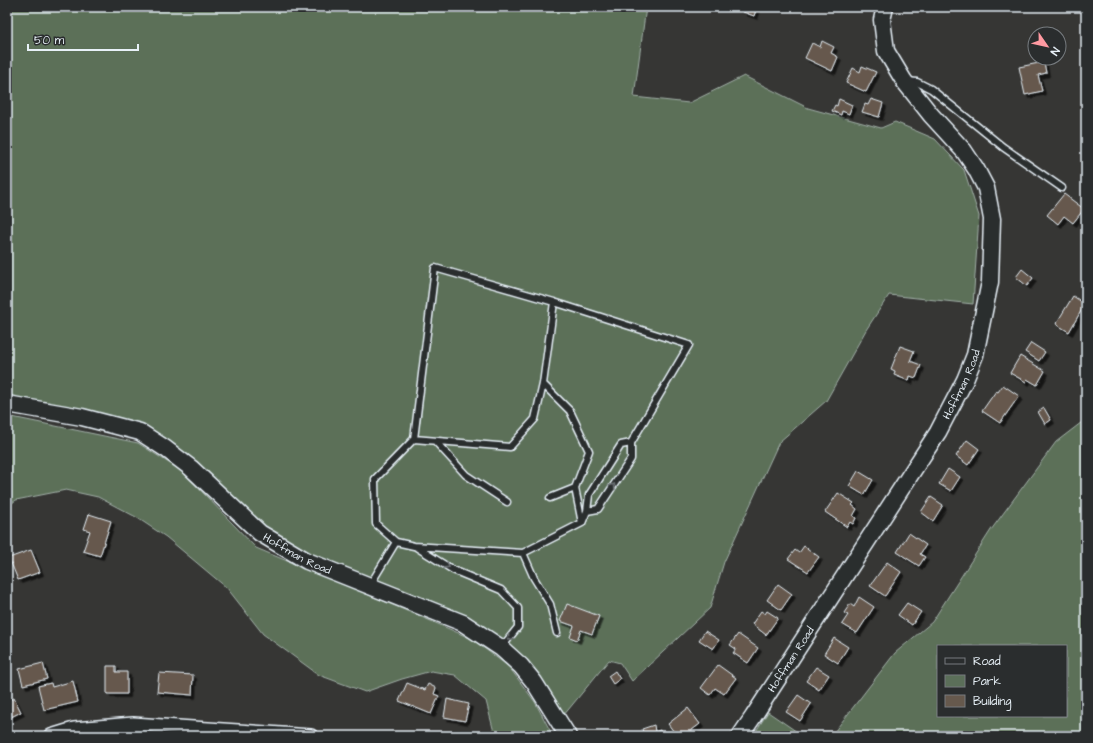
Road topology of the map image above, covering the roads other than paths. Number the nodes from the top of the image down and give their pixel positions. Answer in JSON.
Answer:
{"nodes":[{"id":1,"x":885,"y":7,"type":"edge"},
{"id":2,"x":904,"y":80,"type":"junction"},
{"id":3,"x":1062,"y":188,"type":"dead end"},
{"id":4,"x":554,"y":302,"type":"junction"},
{"id":5,"x":543,"y":384,"type":"junction"},
{"id":6,"x":7,"y":404,"type":"edge"},
{"id":7,"x":414,"y":439,"type":"junction"},
{"id":8,"x":435,"y":441,"type":"junction"},
{"id":9,"x":631,"y":443,"type":"junction"},
{"id":10,"x":575,"y":488,"type":"junction"},
{"id":11,"x":550,"y":498,"type":"dead end"},
{"id":12,"x":507,"y":502,"type":"dead end"},
{"id":13,"x":587,"y":511,"type":"junction"},
{"id":14,"x":582,"y":523,"type":"junction"},
{"id":15,"x":396,"y":542,"type":"junction"},
{"id":16,"x":414,"y":546,"type":"junction"},
{"id":17,"x":523,"y":553,"type":"junction"},
{"id":18,"x":369,"y":585,"type":"junction"},
{"id":19,"x":557,"y":633,"type":"dead end"},
{"id":20,"x":501,"y":648,"type":"junction"},
{"id":21,"x":51,"y":736,"type":"edge"},
{"id":22,"x":311,"y":736,"type":"edge"},
{"id":23,"x":568,"y":736,"type":"edge"},
{"id":24,"x":740,"y":736,"type":"edge"}],
"edges":[{"from":1,"to":2,"type":"street","name":"Hoffman Road"},
{"from":2,"to":3,"type":"lane"},
{"from":2,"to":24,"type":"street","name":"Hoffman Road"},
{"from":4,"to":5,"type":"lane"},
{"from":4,"to":7,"type":"lane"},
{"from":4,"to":9,"type":"lane"},
{"from":5,"to":8,"type":"lane"},
{"from":5,"to":10,"type":"lane"},
{"from":6,"to":18,"type":"street","name":"Hoffman Road"},
{"from":7,"to":8,"type":"lane"},
{"from":7,"to":15,"type":"lane"},
{"from":8,"to":12,"type":"lane"},
{"from":9,"to":13,"type":"lane"},
{"from":13,"to":9,"type":"lane","one_way":true},
{"from":10,"to":11,"type":"lane"},
{"from":10,"to":14,"type":"lane"},
{"from":13,"to":14,"type":"lane"},
{"from":14,"to":17,"type":"lane"},
{"from":15,"to":16,"type":"lane"},
{"from":15,"to":18,"type":"lane"},
{"from":16,"to":17,"type":"lane"},
{"from":16,"to":20,"type":"lane","one_way":true},
{"from":17,"to":19,"type":"lane"},
{"from":18,"to":20,"type":"street","name":"Hoffman Road"},
{"from":20,"to":23,"type":"street","name":"Hoffman Road"},
{"from":21,"to":22,"type":"street"}]}
